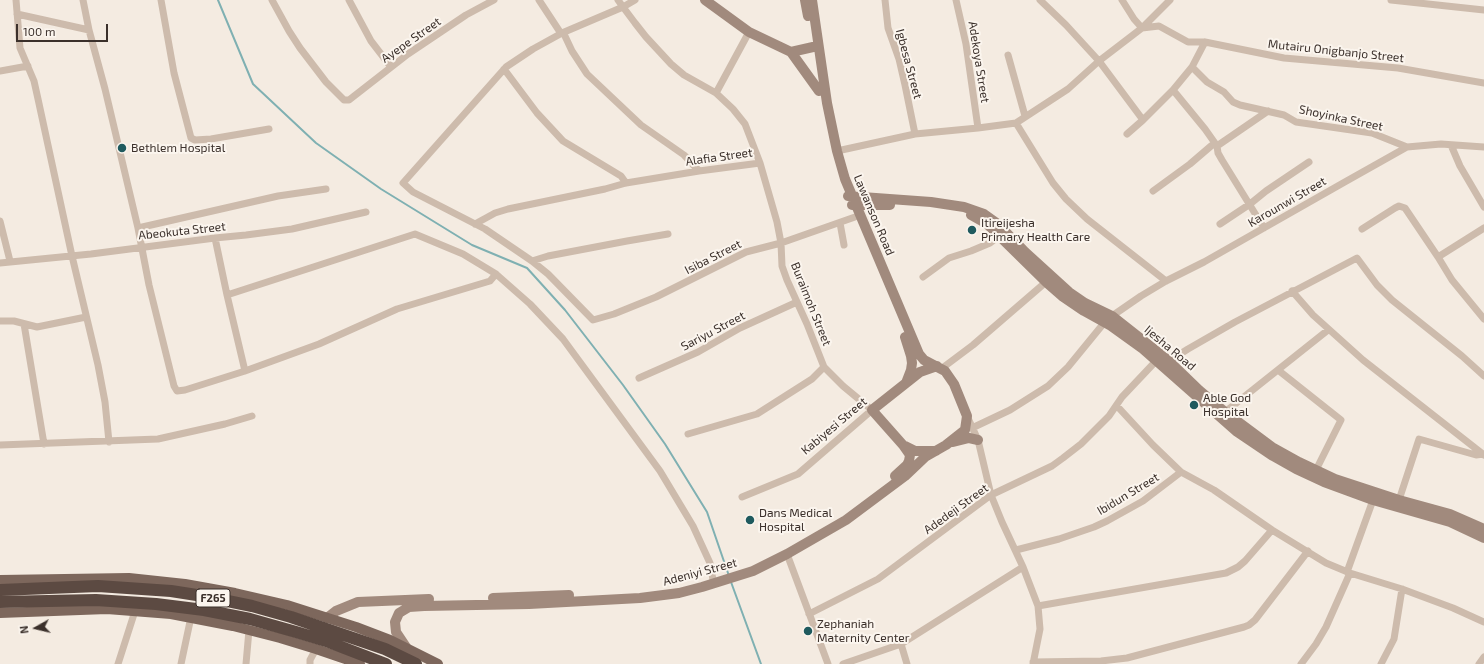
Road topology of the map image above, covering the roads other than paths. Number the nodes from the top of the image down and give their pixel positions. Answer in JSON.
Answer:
{"nodes":[{"id":1,"x":16,"y":0,"type":"edge"},
{"id":2,"x":84,"y":0,"type":"edge"},
{"id":3,"x":161,"y":0,"type":"edge"},
{"id":4,"x":272,"y":0,"type":"edge"},
{"id":5,"x":349,"y":0,"type":"edge"},
{"id":6,"x":494,"y":0,"type":"edge"},
{"id":7,"x":539,"y":0,"type":"edge"},
{"id":8,"x":618,"y":0,"type":"edge"},
{"id":9,"x":635,"y":0,"type":"edge"},
{"id":10,"x":705,"y":0,"type":"edge"},
{"id":11,"x":805,"y":0,"type":"edge"},
{"id":12,"x":812,"y":0,"type":"edge"},
{"id":13,"x":885,"y":0,"type":"edge"},
{"id":14,"x":956,"y":0,"type":"edge"},
{"id":15,"x":1040,"y":0,"type":"edge"},
{"id":16,"x":1122,"y":0,"type":"edge"},
{"id":17,"x":1170,"y":0,"type":"edge"},
{"id":18,"x":1391,"y":0,"type":"edge"},
{"id":19,"x":623,"y":7,"type":"junction"},
{"id":20,"x":1484,"y":10,"type":"edge"},
{"id":21,"x":17,"y":14,"type":"junction"},
{"id":22,"x":1142,"y":28,"type":"junction"},
{"id":23,"x":89,"y":30,"type":"junction"},
{"id":24,"x":749,"y":32,"type":"junction"},
{"id":25,"x":562,"y":33,"type":"junction"},
{"id":26,"x":1206,"y":42,"type":"junction"},
{"id":27,"x":813,"y":47,"type":"junction"},
{"id":28,"x":790,"y":52,"type":"junction"},
{"id":29,"x":1008,"y":55,"type":"dead end"},
{"id":30,"x":1099,"y":61,"type":"junction"},
{"id":31,"x":28,"y":66,"type":"junction"},
{"id":32,"x":391,"y":67,"type":"junction"},
{"id":33,"x":1192,"y":67,"type":"junction"},
{"id":34,"x":504,"y":69,"type":"junction"},
{"id":35,"x":0,"y":71,"type":"edge"},
{"id":36,"x":1484,"y":83,"type":"edge"},
{"id":37,"x":1173,"y":90,"type":"junction"},
{"id":38,"x":819,"y":91,"type":"junction"},
{"id":39,"x":716,"y":93,"type":"junction"},
{"id":40,"x":1268,"y":112,"type":"junction"},
{"id":41,"x":1025,"y":116,"type":"junction"},
{"id":42,"x":1143,"y":120,"type":"junction"},
{"id":43,"x":1016,"y":123,"type":"junction"},
{"id":44,"x":978,"y":128,"type":"junction"},
{"id":45,"x":269,"y":129,"type":"dead end"},
{"id":46,"x":914,"y":134,"type":"junction"},
{"id":47,"x":1127,"y":134,"type":"dead end"},
{"id":48,"x":1451,"y":145,"type":"junction"},
{"id":49,"x":1217,"y":146,"type":"junction"},
{"id":50,"x":1407,"y":147,"type":"junction"},
{"id":51,"x":1484,"y":147,"type":"edge"},
{"id":52,"x":837,"y":151,"type":"junction"},
{"id":53,"x":1308,"y":162,"type":"dead end"},
{"id":54,"x":760,"y":163,"type":"junction"},
{"id":55,"x":699,"y":170,"type":"junction"},
{"id":56,"x":626,"y":183,"type":"junction"},
{"id":57,"x":326,"y":189,"type":"dead end"},
{"id":58,"x":1153,"y":191,"type":"dead end"},
{"id":59,"x":851,"y":201,"type":"junction"},
{"id":60,"x":1250,"y":204,"type":"junction"},
{"id":61,"x":931,"y":205,"type":"junction"},
{"id":62,"x":1484,"y":207,"type":"edge"},
{"id":63,"x":366,"y":212,"type":"dead end"},
{"id":64,"x":855,"y":217,"type":"junction"},
{"id":65,"x":0,"y":221,"type":"edge"},
{"id":66,"x":840,"y":223,"type":"junction"},
{"id":67,"x":475,"y":224,"type":"junction"},
{"id":68,"x":1220,"y":224,"type":"dead end"},
{"id":69,"x":138,"y":228,"type":"junction"},
{"id":70,"x":1264,"y":228,"type":"junction"},
{"id":71,"x":1484,"y":228,"type":"edge"},
{"id":72,"x":1362,"y":229,"type":"dead end"},
{"id":73,"x":668,"y":234,"type":"dead end"},
{"id":74,"x":999,"y":236,"type":"junction"},
{"id":75,"x":215,"y":238,"type":"junction"},
{"id":76,"x":781,"y":243,"type":"junction"},
{"id":77,"x":844,"y":245,"type":"dead end"},
{"id":78,"x":142,"y":246,"type":"junction"},
{"id":79,"x":72,"y":256,"type":"junction"},
{"id":80,"x":1438,"y":257,"type":"junction"},
{"id":81,"x":532,"y":261,"type":"junction"},
{"id":82,"x":10,"y":262,"type":"junction"},
{"id":83,"x":0,"y":263,"type":"edge"},
{"id":84,"x":496,"y":274,"type":"junction"},
{"id":85,"x":923,"y":277,"type":"dead end"},
{"id":86,"x":1166,"y":281,"type":"junction"},
{"id":87,"x":1046,"y":282,"type":"junction"},
{"id":88,"x":1292,"y":291,"type":"junction"},
{"id":89,"x":227,"y":295,"type":"junction"},
{"id":90,"x":797,"y":302,"type":"junction"},
{"id":91,"x":86,"y":317,"type":"junction"},
{"id":92,"x":1108,"y":319,"type":"junction"},
{"id":93,"x":1484,"y":319,"type":"edge"},
{"id":94,"x":0,"y":322,"type":"edge"},
{"id":95,"x":24,"y":324,"type":"junction"},
{"id":96,"x":1328,"y":330,"type":"junction"},
{"id":97,"x":1156,"y":361,"type":"junction"},
{"id":98,"x":1169,"y":361,"type":"junction"},
{"id":99,"x":824,"y":367,"type":"junction"},
{"id":100,"x":939,"y":367,"type":"junction"},
{"id":101,"x":1278,"y":370,"type":"junction"},
{"id":102,"x":245,"y":371,"type":"junction"},
{"id":103,"x":1484,"y":376,"type":"edge"},
{"id":104,"x":639,"y":378,"type":"dead end"},
{"id":105,"x":905,"y":385,"type":"junction"},
{"id":106,"x":1117,"y":406,"type":"junction"},
{"id":107,"x":872,"y":410,"type":"junction"},
{"id":108,"x":1225,"y":412,"type":"junction"},
{"id":109,"x":252,"y":416,"type":"dead end"},
{"id":110,"x":967,"y":416,"type":"junction"},
{"id":111,"x":972,"y":428,"type":"junction"},
{"id":112,"x":688,"y":434,"type":"dead end"},
{"id":113,"x":978,"y":440,"type":"junction"},
{"id":114,"x":109,"y":442,"type":"junction"},
{"id":115,"x":44,"y":444,"type":"junction"},
{"id":116,"x":0,"y":445,"type":"edge"},
{"id":117,"x":903,"y":445,"type":"junction"},
{"id":118,"x":946,"y":445,"type":"junction"},
{"id":119,"x":936,"y":451,"type":"junction"},
{"id":120,"x":1484,"y":455,"type":"edge"},
{"id":121,"x":1297,"y":466,"type":"junction"},
{"id":122,"x":1316,"y":470,"type":"junction"},
{"id":123,"x":1181,"y":472,"type":"junction"},
{"id":124,"x":991,"y":496,"type":"junction"},
{"id":125,"x":742,"y":497,"type":"dead end"},
{"id":126,"x":1373,"y":500,"type":"junction"},
{"id":127,"x":1399,"y":500,"type":"junction"},
{"id":128,"x":1484,"y":529,"type":"edge"},
{"id":129,"x":1272,"y":530,"type":"junction"},
{"id":130,"x":1484,"y":538,"type":"edge"},
{"id":131,"x":1016,"y":550,"type":"junction"},
{"id":132,"x":1308,"y":551,"type":"junction"},
{"id":133,"x":787,"y":554,"type":"junction"},
{"id":134,"x":1023,"y":567,"type":"junction"},
{"id":135,"x":752,"y":568,"type":"junction"},
{"id":136,"x":1349,"y":572,"type":"junction"},
{"id":137,"x":0,"y":580,"type":"edge"},
{"id":138,"x":715,"y":581,"type":"junction"},
{"id":139,"x":1402,"y":589,"type":"junction"},
{"id":140,"x":0,"y":590,"type":"edge"},
{"id":141,"x":0,"y":602,"type":"edge"},
{"id":142,"x":1038,"y":606,"type":"junction"},
{"id":143,"x":135,"y":611,"type":"junction"},
{"id":144,"x":0,"y":613,"type":"edge"},
{"id":145,"x":808,"y":614,"type":"junction"},
{"id":146,"x":191,"y":617,"type":"junction"},
{"id":147,"x":327,"y":618,"type":"junction"},
{"id":148,"x":1484,"y":622,"type":"edge"},
{"id":149,"x":249,"y":630,"type":"junction"},
{"id":150,"x":901,"y":644,"type":"junction"},
{"id":151,"x":406,"y":647,"type":"junction"},
{"id":152,"x":316,"y":649,"type":"junction"},
{"id":153,"x":1484,"y":657,"type":"edge"},
{"id":154,"x":1033,"y":663,"type":"edge"},
{"id":155,"x":118,"y":664,"type":"edge"},
{"id":156,"x":181,"y":664,"type":"edge"},
{"id":157,"x":246,"y":664,"type":"edge"},
{"id":158,"x":310,"y":664,"type":"edge"},
{"id":159,"x":360,"y":664,"type":"edge"},
{"id":160,"x":386,"y":664,"type":"edge"},
{"id":161,"x":416,"y":664,"type":"edge"},
{"id":162,"x":438,"y":664,"type":"edge"},
{"id":163,"x":828,"y":664,"type":"edge"},
{"id":164,"x":843,"y":664,"type":"edge"},
{"id":165,"x":908,"y":664,"type":"edge"},
{"id":166,"x":1301,"y":664,"type":"edge"},
{"id":167,"x":1381,"y":664,"type":"edge"},
{"id":168,"x":1479,"y":664,"type":"edge"}],
"edges":[{"from":1,"to":21,"type":"street"},
{"from":2,"to":23,"type":"street"},
{"from":3,"to":45,"type":"street"},
{"from":4,"to":32,"type":"street","name":"Ayepe Street"},
{"from":5,"to":32,"type":"street"},
{"from":6,"to":32,"type":"street","name":"Ayepe Street"},
{"from":7,"to":25,"type":"street"},
{"from":8,"to":19,"type":"street","name":"Alafia Street"},
{"from":9,"to":19,"type":"street"},
{"from":10,"to":24,"type":"main road"},
{"from":11,"to":27,"type":"main road","name":"Lawanson Road"},
{"from":12,"to":52,"type":"main road","name":"Lawanson Road"},
{"from":13,"to":46,"type":"street","name":"Igbesa Street"},
{"from":14,"to":44,"type":"street","name":"Adekoya Street"},
{"from":15,"to":30,"type":"street"},
{"from":16,"to":22,"type":"street"},
{"from":17,"to":22,"type":"street"},
{"from":18,"to":20,"type":"street"},
{"from":19,"to":25,"type":"street"},
{"from":19,"to":39,"type":"street","name":"Alafia Street"},
{"from":21,"to":23,"type":"street"},
{"from":21,"to":31,"type":"street"},
{"from":22,"to":26,"type":"street","name":"Mutairu Onigbanjo Street"},
{"from":22,"to":30,"type":"street"},
{"from":23,"to":69,"type":"street"},
{"from":24,"to":28,"type":"main road"},
{"from":24,"to":39,"type":"street"},
{"from":25,"to":34,"type":"street"},
{"from":25,"to":55,"type":"street"},
{"from":26,"to":33,"type":"street"},
{"from":26,"to":36,"type":"street","name":"Mutairu Onigbanjo Street"},
{"from":27,"to":28,"type":"main road"},
{"from":27,"to":38,"type":"main road","name":"Lawanson Road"},
{"from":28,"to":38,"type":"main road"},
{"from":29,"to":41,"type":"street"},
{"from":30,"to":41,"type":"street"},
{"from":30,"to":42,"type":"street"},
{"from":31,"to":35,"type":"street"},
{"from":31,"to":79,"type":"street"},
{"from":33,"to":37,"type":"street"},
{"from":33,"to":40,"type":"street","name":"Shoyinka Street"},
{"from":34,"to":56,"type":"street"},
{"from":34,"to":67,"type":"street"},
{"from":37,"to":42,"type":"street"},
{"from":37,"to":49,"type":"street"},
{"from":38,"to":59,"type":"main road","name":"Lawanson Road"},
{"from":39,"to":54,"type":"street","name":"Alafia Street"},
{"from":40,"to":49,"type":"street"},
{"from":40,"to":50,"type":"street","name":"Shoyinka Street"},
{"from":41,"to":43,"type":"street"},
{"from":42,"to":47,"type":"street"},
{"from":43,"to":44,"type":"street"},
{"from":43,"to":86,"type":"street"},
{"from":44,"to":46,"type":"street"},
{"from":46,"to":52,"type":"street"},
{"from":48,"to":50,"type":"street","name":"Karounwi Street"},
{"from":48,"to":51,"type":"street","name":"Karounwi Street"},
{"from":48,"to":62,"type":"street"},
{"from":49,"to":58,"type":"street"},
{"from":49,"to":60,"type":"street"},
{"from":50,"to":70,"type":"street","name":"Karounwi Street"},
{"from":52,"to":59,"type":"main road","name":"Lawanson Road"},
{"from":53,"to":60,"type":"street"},
{"from":54,"to":55,"type":"street","name":"Alafia Street"},
{"from":54,"to":76,"type":"street","name":"Buraimoh Street"},
{"from":55,"to":56,"type":"street","name":"Alafia Street"},
{"from":56,"to":67,"type":"street","name":"Alafia Street"},
{"from":57,"to":69,"type":"street"},
{"from":59,"to":61,"type":"main road","name":"Ijesha Road"},
{"from":59,"to":64,"type":"main road"},
{"from":59,"to":100,"type":"main road","name":"Lawanson Road"},
{"from":60,"to":68,"type":"street"},
{"from":60,"to":70,"type":"street"},
{"from":61,"to":74,"type":"main road","name":"Ijesha Road"},
{"from":61,"to":92,"type":"main road","name":"Ijesha Road"},
{"from":63,"to":75,"type":"street","name":"Abeokuta Street"},
{"from":64,"to":66,"type":"street","name":"Isiba Street"},
{"from":64,"to":105,"type":"main road"},
{"from":65,"to":82,"type":"street"},
{"from":66,"to":76,"type":"street","name":"Isiba Street"},
{"from":66,"to":77,"type":"street"},
{"from":67,"to":81,"type":"street"},
{"from":69,"to":78,"type":"street"},
{"from":70,"to":86,"type":"street","name":"Karounwi Street"},
{"from":71,"to":80,"type":"street"},
{"from":72,"to":80,"type":"street"},
{"from":73,"to":81,"type":"street"},
{"from":74,"to":85,"type":"street"},
{"from":74,"to":87,"type":"main road","name":"Ijesha Road"},
{"from":75,"to":78,"type":"street","name":"Abeokuta Street"},
{"from":75,"to":89,"type":"street"},
{"from":76,"to":81,"type":"street","name":"Isiba Street"},
{"from":76,"to":90,"type":"street","name":"Buraimoh Street"},
{"from":78,"to":79,"type":"street","name":"Abeokuta Street"},
{"from":78,"to":102,"type":"street"},
{"from":79,"to":82,"type":"street","name":"Abeokuta Street"},
{"from":79,"to":91,"type":"street"},
{"from":80,"to":93,"type":"street"},
{"from":82,"to":83,"type":"street","name":"Abeokuta Street"},
{"from":84,"to":89,"type":"street"},
{"from":84,"to":102,"type":"street"},
{"from":84,"to":138,"type":"street"},
{"from":86,"to":92,"type":"street","name":"Karounwi Street"},
{"from":87,"to":92,"type":"main road","name":"Ijesha Road"},
{"from":87,"to":100,"type":"street"},
{"from":88,"to":96,"type":"street"},
{"from":88,"to":98,"type":"street"},
{"from":88,"to":103,"type":"street"},
{"from":89,"to":102,"type":"street"},
{"from":90,"to":99,"type":"street","name":"Buraimoh Street"},
{"from":90,"to":104,"type":"street","name":"Sariyu Street"},
{"from":91,"to":95,"type":"street"},
{"from":91,"to":114,"type":"street"},
{"from":92,"to":97,"type":"main road","name":"Ijesha Road"},
{"from":92,"to":98,"type":"main road","name":"Ijesha Road"},
{"from":92,"to":111,"type":"street"},
{"from":94,"to":95,"type":"street"},
{"from":95,"to":115,"type":"street"},
{"from":96,"to":101,"type":"street"},
{"from":96,"to":120,"type":"street"},
{"from":97,"to":106,"type":"street","name":"Adedeji Street"},
{"from":97,"to":121,"type":"main road","name":"Ijesha Road"},
{"from":98,"to":108,"type":"main road","name":"Ijesha Road"},
{"from":99,"to":107,"type":"street","name":"Buraimoh Street"},
{"from":99,"to":112,"type":"street"},
{"from":100,"to":105,"type":"main road","name":"Kabiyesi Street"},
{"from":100,"to":110,"type":"main road","name":"Lawanson Road"},
{"from":101,"to":108,"type":"street"},
{"from":101,"to":122,"type":"street"},
{"from":105,"to":107,"type":"main road","name":"Kabiyesi Street"},
{"from":106,"to":123,"type":"street"},
{"from":106,"to":124,"type":"street","name":"Adedeji Street"},
{"from":107,"to":117,"type":"main road"},
{"from":107,"to":125,"type":"street","name":"Kabiyesi Street"},
{"from":108,"to":121,"type":"main road","name":"Ijesha Road"},
{"from":109,"to":114,"type":"street"},
{"from":110,"to":111,"type":"street"},
{"from":110,"to":118,"type":"main road","name":"Adeniyi Street"},
{"from":111,"to":113,"type":"street"},
{"from":113,"to":118,"type":"main road"},
{"from":113,"to":124,"type":"street"},
{"from":114,"to":115,"type":"street"},
{"from":115,"to":116,"type":"street"},
{"from":117,"to":119,"type":"main road"},
{"from":117,"to":135,"type":"main road","name":"Adeniyi Street"},
{"from":118,"to":119,"type":"main road","name":"Adeniyi Street"},
{"from":119,"to":133,"type":"main road","name":"Adeniyi Street"},
{"from":120,"to":127,"type":"street"},
{"from":121,"to":122,"type":"main road","name":"Ijesha Road"},
{"from":121,"to":126,"type":"main road","name":"Ijesha Road"},
{"from":122,"to":127,"type":"main road","name":"Ijesha Road"},
{"from":123,"to":129,"type":"street"},
{"from":123,"to":131,"type":"street","name":"Ibidun Street"},
{"from":124,"to":131,"type":"street"},
{"from":124,"to":145,"type":"street","name":"Adedeji Street"},
{"from":126,"to":130,"type":"main road","name":"Ijesha Road"},
{"from":126,"to":136,"type":"street"},
{"from":127,"to":128,"type":"main road","name":"Ijesha Road"},
{"from":129,"to":132,"type":"street"},
{"from":129,"to":142,"type":"street"},
{"from":131,"to":134,"type":"street"},
{"from":132,"to":136,"type":"street"},
{"from":132,"to":154,"type":"street"},
{"from":133,"to":135,"type":"main road","name":"Adeniyi Street"},
{"from":133,"to":145,"type":"street"},
{"from":134,"to":142,"type":"street"},
{"from":134,"to":150,"type":"street"},
{"from":135,"to":138,"type":"main road","name":"Adeniyi Street"},
{"from":136,"to":139,"type":"street"},
{"from":136,"to":166,"type":"street"},
{"from":137,"to":147,"type":"main road"},
{"from":138,"to":147,"type":"main road","name":"Adeniyi Street"},
{"from":138,"to":151,"type":"main road","name":"Adeniyi Street"},
{"from":139,"to":148,"type":"street"},
{"from":139,"to":167,"type":"street"},
{"from":140,"to":161,"type":"highway","number":"F265"},
{"from":141,"to":160,"type":"highway","number":"F265"},
{"from":142,"to":154,"type":"street"},
{"from":143,"to":144,"type":"main road"},
{"from":143,"to":146,"type":"main road"},
{"from":143,"to":155,"type":"street"},
{"from":145,"to":163,"type":"street"},
{"from":146,"to":149,"type":"main road"},
{"from":146,"to":156,"type":"street"},
{"from":147,"to":151,"type":"main road"},
{"from":149,"to":152,"type":"main road"},
{"from":149,"to":157,"type":"street"},
{"from":150,"to":164,"type":"street"},
{"from":150,"to":165,"type":"street"},
{"from":151,"to":162,"type":"main road"},
{"from":152,"to":158,"type":"street"},
{"from":152,"to":159,"type":"main road"},
{"from":153,"to":168,"type":"street"}]}
